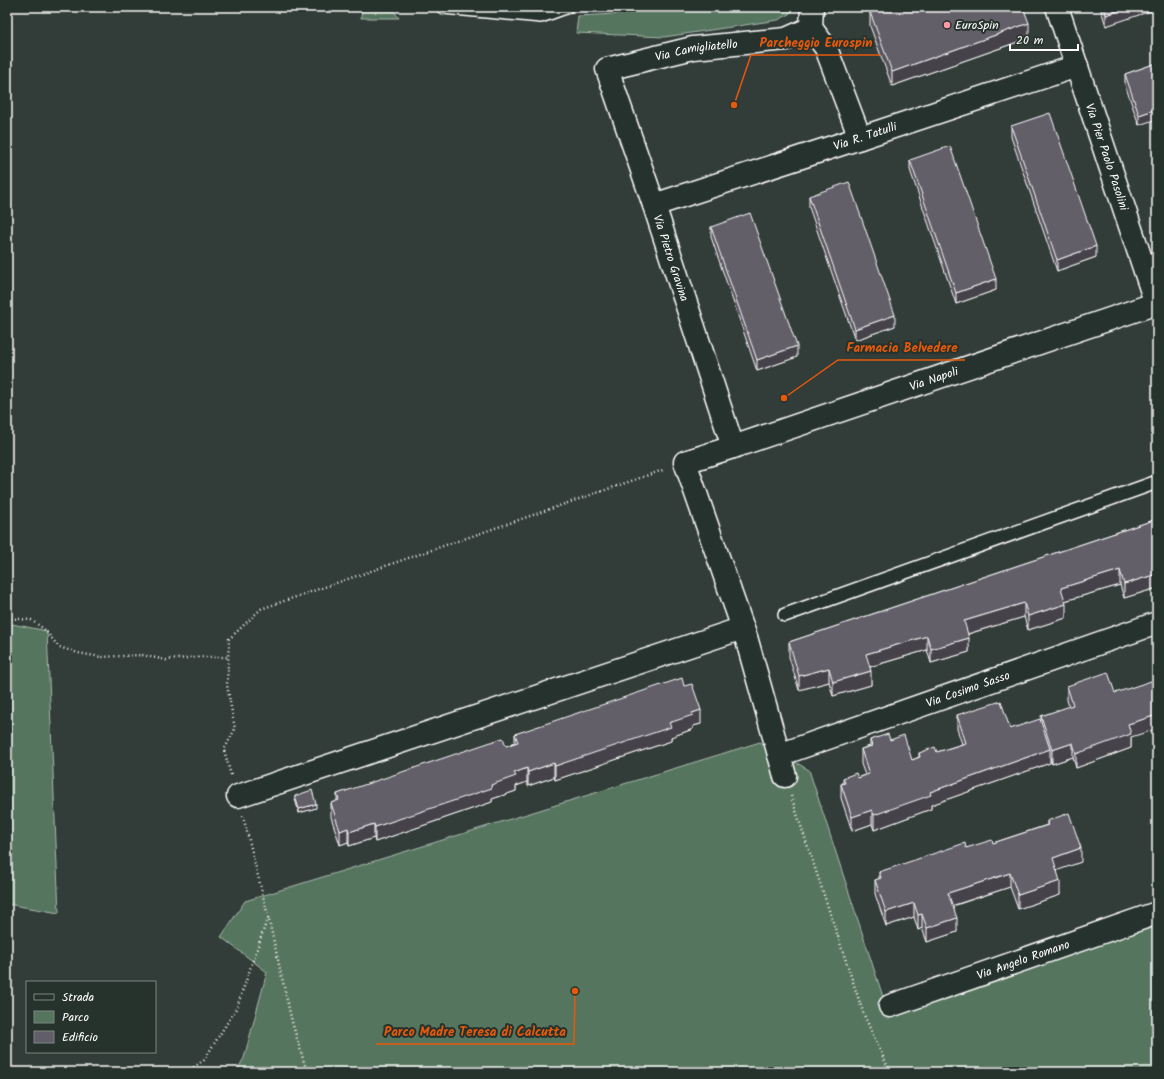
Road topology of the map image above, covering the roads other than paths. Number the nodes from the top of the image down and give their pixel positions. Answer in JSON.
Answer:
{"nodes":[{"id":1,"x":443,"y":7,"type":"edge"},
{"id":2,"x":566,"y":7,"type":"edge"},
{"id":3,"x":812,"y":7,"type":"edge"},
{"id":4,"x":1057,"y":7,"type":"edge"},
{"id":5,"x":811,"y":28,"type":"junction"},
{"id":6,"x":1077,"y":66,"type":"junction"},
{"id":7,"x":607,"y":69,"type":"joint"},
{"id":8,"x":860,"y":138,"type":"junction"},
{"id":9,"x":654,"y":205,"type":"junction"},
{"id":10,"x":1157,"y":304,"type":"edge"},
{"id":11,"x":732,"y":447,"type":"junction"},
{"id":12,"x":1157,"y":482,"type":"edge"},
{"id":13,"x":785,"y":615,"type":"dead end"},
{"id":14,"x":1157,"y":623,"type":"edge"},
{"id":15,"x":743,"y":628,"type":"junction"},
{"id":16,"x":779,"y":755,"type":"junction"},
{"id":17,"x":785,"y":776,"type":"road end"},
{"id":18,"x":238,"y":796,"type":"road end"},
{"id":19,"x":1157,"y":913,"type":"edge"},
{"id":20,"x":890,"y":1006,"type":"dead end"}],
"edges":[{"from":1,"to":2,"type":"lane"},
{"from":3,"to":5,"type":"street"},
{"from":4,"to":6,"type":"street","name":"Via Pier Paolo Pasolini"},
{"from":5,"to":7,"type":"street","name":"Via Camigliatello"},
{"from":5,"to":8,"type":"street"},
{"from":6,"to":8,"type":"street","name":"Via R. Tatulli"},
{"from":6,"to":10,"type":"street","name":"Via Pier Paolo Pasolini"},
{"from":7,"to":9,"type":"street","name":"Via Pietro Gravina"},
{"from":8,"to":9,"type":"street","name":"Via R. Tatulli"},
{"from":9,"to":11,"type":"street","name":"Via Pietro Gravina"},
{"from":10,"to":11,"type":"street","name":"Via Napoli"},
{"from":11,"to":15,"type":"street","name":"Via Napoli"},
{"from":12,"to":13,"type":"lane"},
{"from":14,"to":16,"type":"street","name":"Via Cosimo Sasso"},
{"from":15,"to":16,"type":"street"},
{"from":15,"to":18,"type":"street"},
{"from":16,"to":17,"type":"street"},
{"from":19,"to":20,"type":"street","name":"Via Angelo Romano"}]}
